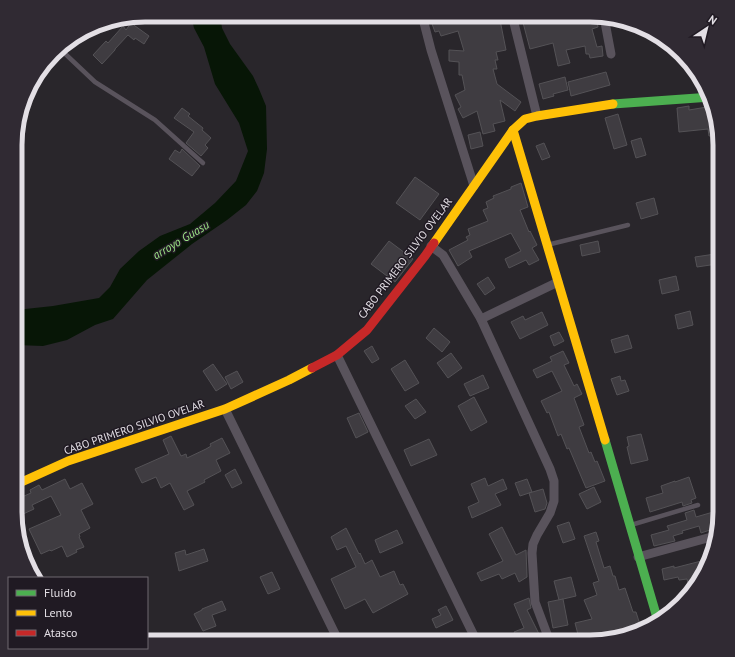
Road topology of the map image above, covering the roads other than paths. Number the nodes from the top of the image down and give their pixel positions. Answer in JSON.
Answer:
{"nodes":[{"id":1,"x":424,"y":22,"type":"edge"},
{"id":2,"x":514,"y":22,"type":"edge"},
{"id":3,"x":605,"y":23,"type":"edge"},
{"id":4,"x":64,"y":52,"type":"edge"},
{"id":5,"x":611,"y":54,"type":"dead end"},
{"id":6,"x":704,"y":97,"type":"edge"},
{"id":7,"x":537,"y":116,"type":"junction"},
{"id":8,"x":513,"y":130,"type":"junction"},
{"id":9,"x":203,"y":163,"type":"dead end"},
{"id":10,"x":474,"y":186,"type":"junction"},
{"id":11,"x":628,"y":225,"type":"dead end"},
{"id":12,"x":547,"y":245,"type":"junction"},
{"id":13,"x":431,"y":246,"type":"junction"},
{"id":14,"x":558,"y":282,"type":"junction"},
{"id":15,"x":482,"y":318,"type":"junction"},
{"id":16,"x":337,"y":355,"type":"junction"},
{"id":17,"x":225,"y":409,"type":"junction"},
{"id":18,"x":22,"y":482,"type":"edge"},
{"id":19,"x":698,"y":505,"type":"dead end"},
{"id":20,"x":629,"y":526,"type":"junction"},
{"id":21,"x":711,"y":537,"type":"edge"},
{"id":22,"x":638,"y":557,"type":"junction"},
{"id":23,"x":656,"y":616,"type":"edge"},
{"id":24,"x":336,"y":635,"type":"edge"},
{"id":25,"x":474,"y":635,"type":"edge"},
{"id":26,"x":547,"y":635,"type":"edge"}],
"edges":[{"from":1,"to":10,"type":"street"},
{"from":2,"to":7,"type":"street"},
{"from":3,"to":5,"type":"street"},
{"from":4,"to":9,"type":"lane"},
{"from":6,"to":7,"type":"main road","name":"CABO PRIMERO SILVIO OVELAR"},
{"from":7,"to":8,"type":"main road","name":"CABO PRIMERO SILVIO OVELAR"},
{"from":8,"to":10,"type":"main road","name":"CABO PRIMERO SILVIO OVELAR"},
{"from":8,"to":12,"type":"main road"},
{"from":10,"to":13,"type":"main road","name":"CABO PRIMERO SILVIO OVELAR"},
{"from":11,"to":12,"type":"lane"},
{"from":12,"to":14,"type":"main road"},
{"from":13,"to":15,"type":"street"},
{"from":13,"to":16,"type":"main road","name":"CABO PRIMERO SILVIO OVELAR"},
{"from":14,"to":15,"type":"street"},
{"from":14,"to":20,"type":"main road"},
{"from":15,"to":26,"type":"street"},
{"from":16,"to":17,"type":"main road","name":"CABO PRIMERO SILVIO OVELAR"},
{"from":16,"to":25,"type":"street"},
{"from":17,"to":18,"type":"main road","name":"CABO PRIMERO SILVIO OVELAR"},
{"from":17,"to":24,"type":"street"},
{"from":19,"to":20,"type":"lane"},
{"from":20,"to":22,"type":"main road"},
{"from":21,"to":22,"type":"street"},
{"from":22,"to":23,"type":"main road"}]}
